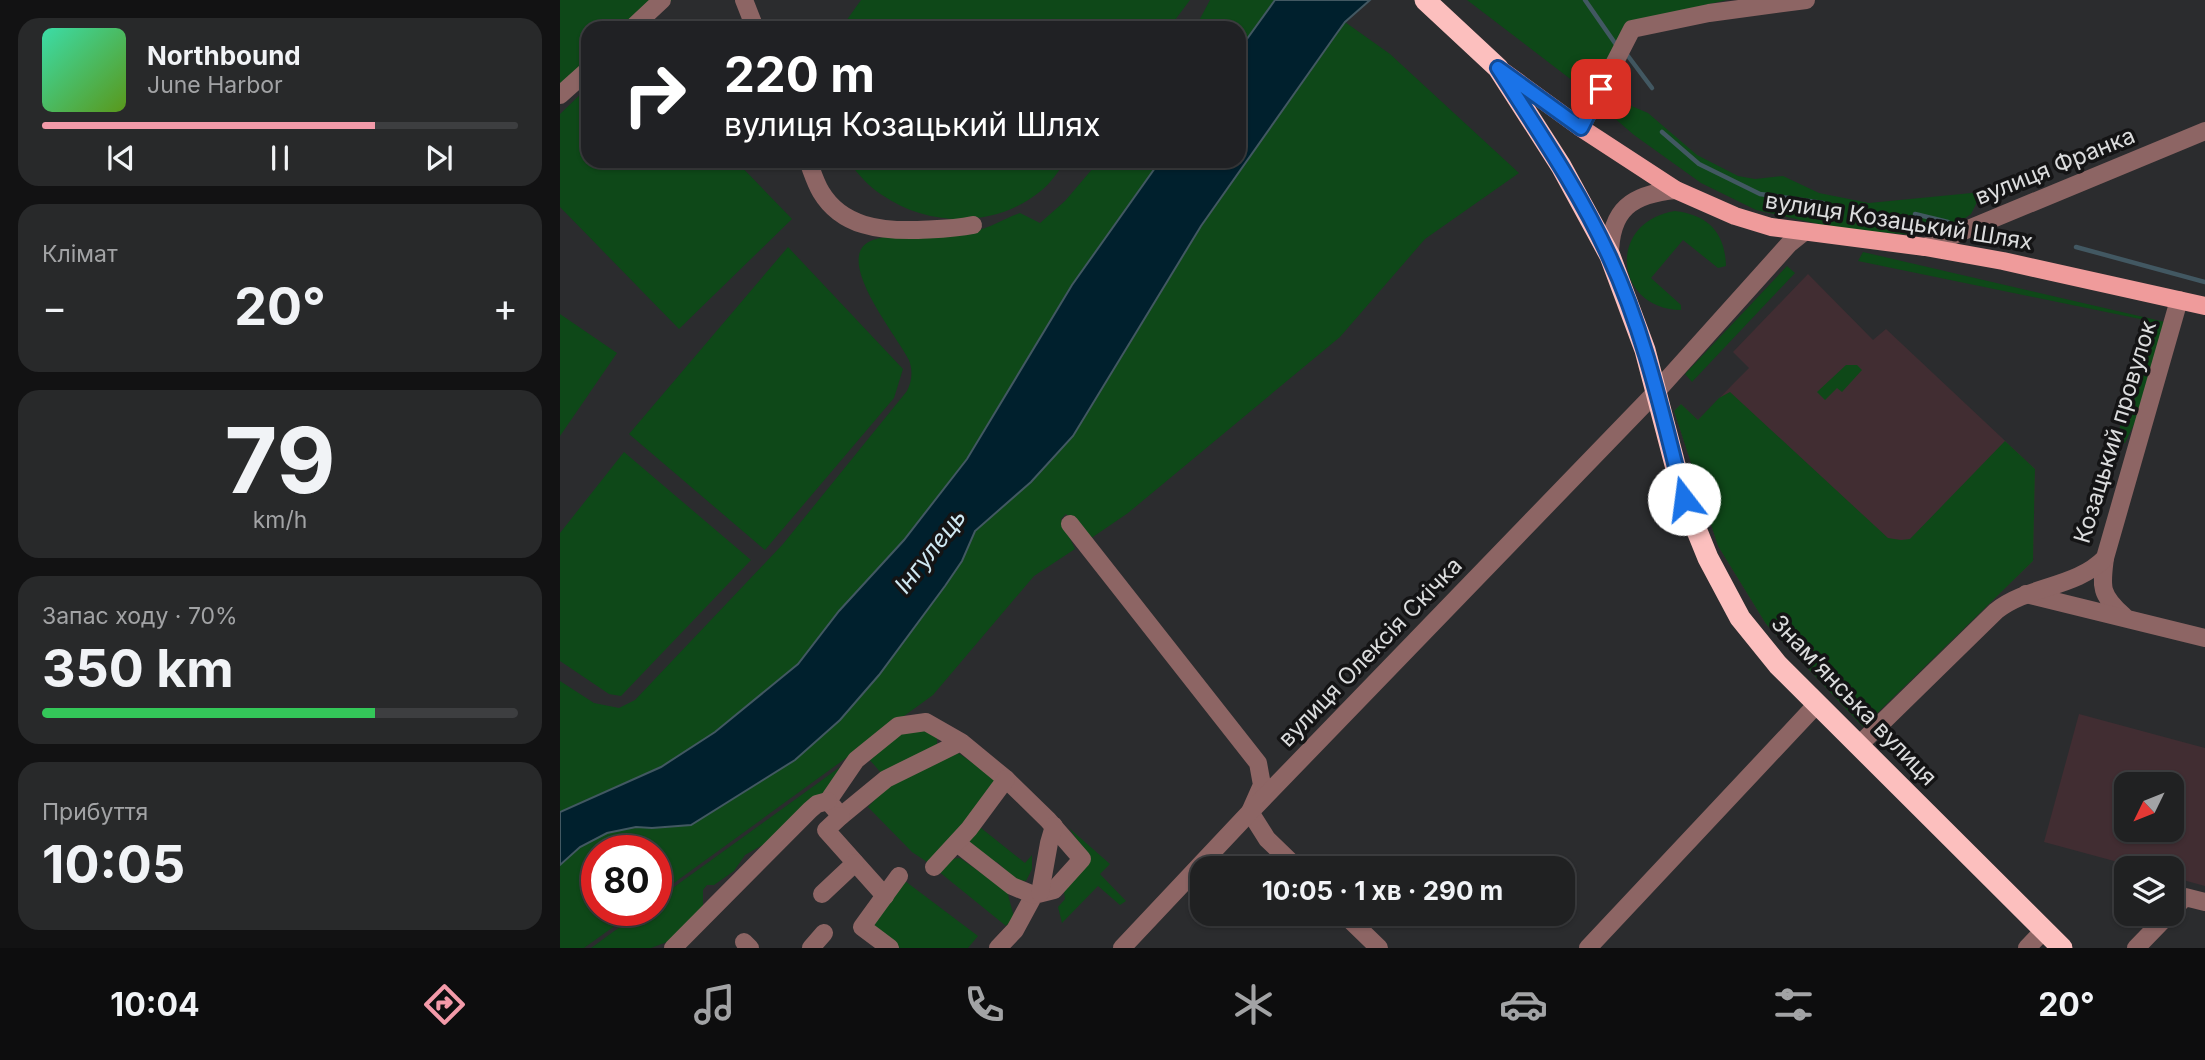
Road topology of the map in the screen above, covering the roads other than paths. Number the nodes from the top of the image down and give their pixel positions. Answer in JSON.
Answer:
{"nodes":[{"id":1,"x":662,"y":0,"type":"edge"},
{"id":2,"x":744,"y":0,"type":"edge"},
{"id":3,"x":1805,"y":0,"type":"edge"},
{"id":4,"x":1429,"y":3,"type":"edge"},
{"id":5,"x":640,"y":21,"type":"edge"},
{"id":6,"x":752,"y":21,"type":"edge"},
{"id":7,"x":1498,"y":68,"type":"junction"},
{"id":8,"x":581,"y":76,"type":"edge"},
{"id":9,"x":560,"y":96,"type":"edge"},
{"id":10,"x":1581,"y":128,"type":"junction"},
{"id":11,"x":2205,"y":131,"type":"edge"},
{"id":12,"x":811,"y":168,"type":"edge"},
{"id":13,"x":1676,"y":190,"type":"junction"},
{"id":14,"x":973,"y":225,"type":"dead end"},
{"id":15,"x":1804,"y":232,"type":"junction"},
{"id":16,"x":1925,"y":247,"type":"junction"},
{"id":17,"x":1609,"y":256,"type":"junction"},
{"id":18,"x":2179,"y":300,"type":"junction"},
{"id":19,"x":2205,"y":306,"type":"edge"},
{"id":20,"x":1656,"y":392,"type":"junction"},
{"id":21,"x":1070,"y":524,"type":"dead end"},
{"id":22,"x":2105,"y":558,"type":"junction"},
{"id":23,"x":2026,"y":594,"type":"junction"},
{"id":24,"x":2126,"y":618,"type":"junction"},
{"id":25,"x":2205,"y":638,"type":"edge"},
{"id":26,"x":1817,"y":704,"type":"junction"},
{"id":27,"x":961,"y":741,"type":"junction"},
{"id":28,"x":1858,"y":747,"type":"junction"},
{"id":29,"x":1006,"y":779,"type":"junction"},
{"id":30,"x":828,"y":801,"type":"junction"},
{"id":31,"x":1250,"y":812,"type":"junction"},
{"id":32,"x":841,"y":816,"type":"junction"},
{"id":33,"x":1054,"y":826,"type":"junction"},
{"id":34,"x":957,"y":843,"type":"junction"},
{"id":35,"x":1285,"y":856,"type":"edge"},
{"id":36,"x":855,"y":863,"type":"junction"},
{"id":37,"x":934,"y":867,"type":"dead end"},
{"id":38,"x":899,"y":876,"type":"dead end"},
{"id":39,"x":822,"y":894,"type":"dead end"},
{"id":40,"x":1037,"y":894,"type":"junction"},
{"id":41,"x":885,"y":896,"type":"junction"},
{"id":42,"x":2184,"y":898,"type":"edge"},
{"id":43,"x":2205,"y":902,"type":"edge"},
{"id":44,"x":1356,"y":926,"type":"edge"},
{"id":45,"x":2157,"y":926,"type":"edge"},
{"id":46,"x":2044,"y":930,"type":"junction"},
{"id":47,"x":824,"y":933,"type":"dead end"},
{"id":48,"x":673,"y":948,"type":"edge"},
{"id":49,"x":811,"y":948,"type":"edge"},
{"id":50,"x":890,"y":948,"type":"edge"},
{"id":51,"x":998,"y":948,"type":"edge"},
{"id":52,"x":1122,"y":948,"type":"edge"},
{"id":53,"x":1379,"y":948,"type":"edge"},
{"id":54,"x":1588,"y":948,"type":"edge"},
{"id":55,"x":2027,"y":948,"type":"edge"},
{"id":56,"x":2062,"y":948,"type":"edge"},
{"id":57,"x":2136,"y":948,"type":"edge"}],
"edges":[{"from":1,"to":5,"type":"street"},
{"from":2,"to":6,"type":"street"},
{"from":3,"to":10,"type":"street"},
{"from":4,"to":7,"type":"highway","name":"Знамʼянська вулиця"},
{"from":7,"to":10,"type":"main road","name":"вулиця Козацький Шлях"},
{"from":7,"to":17,"type":"highway","name":"Знамʼянська вулиця"},
{"from":8,"to":9,"type":"street"},
{"from":10,"to":13,"type":"main road","name":"вулиця Козацький Шлях"},
{"from":11,"to":16,"type":"street","name":"вулиця Франка"},
{"from":12,"to":14,"type":"street"},
{"from":13,"to":15,"type":"main road","name":"вулиця Козацький Шлях"},
{"from":13,"to":17,"type":"street"},
{"from":15,"to":16,"type":"main road","name":"вулиця Козацький Шлях"},
{"from":15,"to":20,"type":"street","name":"вулиця Олексія Скічка"},
{"from":16,"to":18,"type":"main road","name":"вулиця Козацький Шлях"},
{"from":17,"to":20,"type":"highway","name":"Знамʼянська вулиця"},
{"from":18,"to":19,"type":"main road","name":"вулиця Козацький Шлях"},
{"from":18,"to":22,"type":"street","name":"Козацький провулок"},
{"from":20,"to":26,"type":"highway","name":"Знамʼянська вулиця"},
{"from":20,"to":31,"type":"street","name":"вулиця Олексія Скічка"},
{"from":21,"to":31,"type":"street"},
{"from":22,"to":23,"type":"street","name":"Козацький провулок"},
{"from":22,"to":24,"type":"street"},
{"from":23,"to":24,"type":"street"},
{"from":23,"to":28,"type":"street","name":"Козацький провулок"},
{"from":24,"to":25,"type":"street"},
{"from":26,"to":28,"type":"highway","name":"Знамʼянська вулиця"},
{"from":26,"to":54,"type":"street"},
{"from":27,"to":29,"type":"street"},
{"from":27,"to":30,"type":"street"},
{"from":27,"to":32,"type":"street"},
{"from":28,"to":46,"type":"highway","name":"Знамʼянська вулиця"},
{"from":29,"to":33,"type":"street"},
{"from":29,"to":34,"type":"street"},
{"from":30,"to":32,"type":"street"},
{"from":30,"to":48,"type":"street"},
{"from":31,"to":35,"type":"street"},
{"from":31,"to":52,"type":"street","name":"вулиця Олексія Скічка"},
{"from":32,"to":36,"type":"street"},
{"from":33,"to":40,"type":"street"},
{"from":33,"to":40,"type":"street"},
{"from":34,"to":37,"type":"street"},
{"from":34,"to":40,"type":"street"},
{"from":36,"to":39,"type":"street"},
{"from":36,"to":41,"type":"street"},
{"from":38,"to":41,"type":"street"},
{"from":40,"to":51,"type":"street"},
{"from":41,"to":50,"type":"street"},
{"from":42,"to":43,"type":"street"},
{"from":44,"to":53,"type":"street"},
{"from":45,"to":57,"type":"street"},
{"from":46,"to":55,"type":"street"},
{"from":46,"to":56,"type":"highway","name":"Знамʼянська вулиця"},
{"from":47,"to":49,"type":"street"}]}
